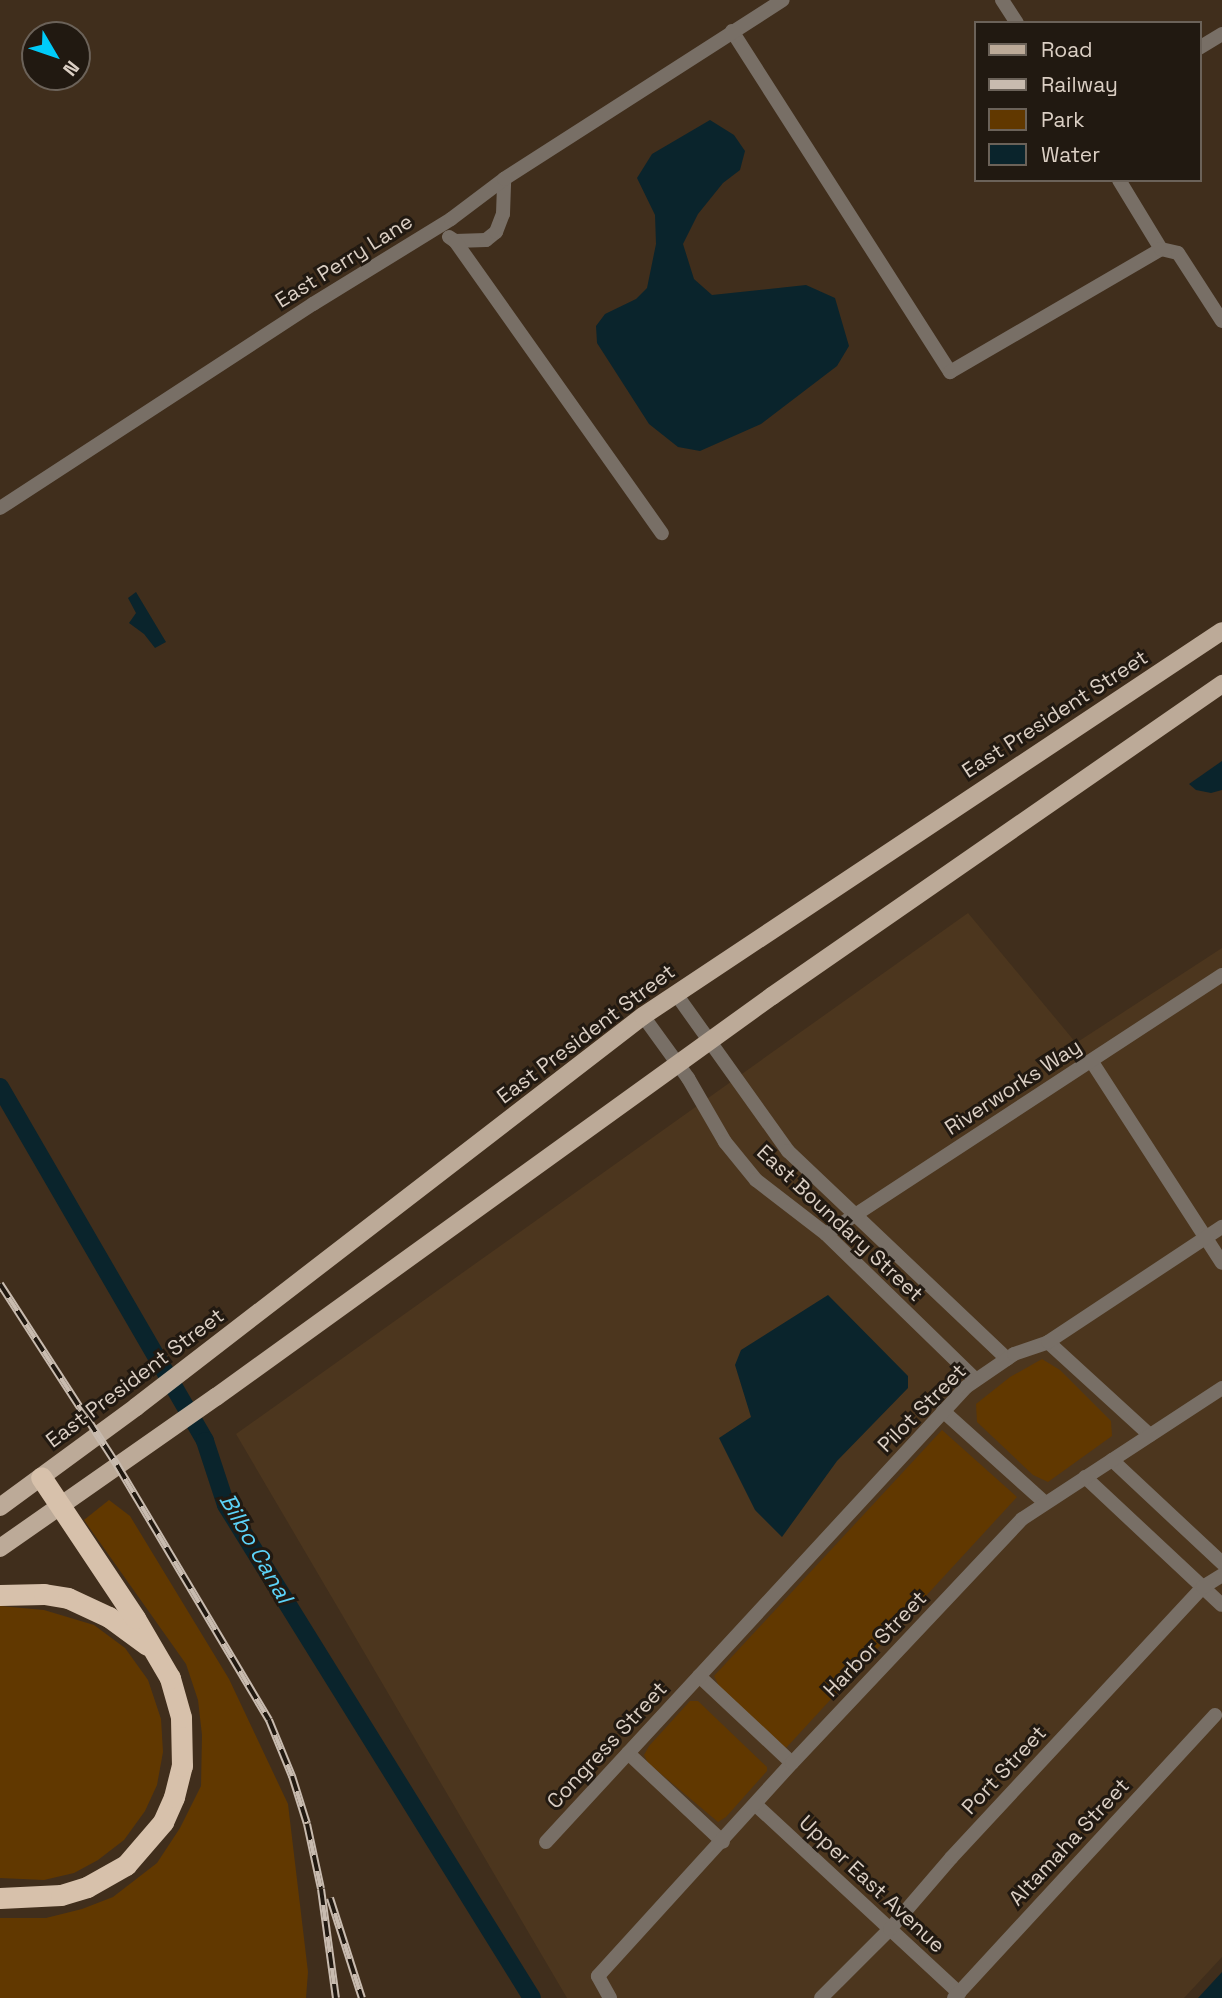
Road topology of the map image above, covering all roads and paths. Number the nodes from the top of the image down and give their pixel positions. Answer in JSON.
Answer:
{"nodes":[{"id":1,"x":783,"y":0,"type":"edge"},
{"id":2,"x":1002,"y":0,"type":"edge"},
{"id":3,"x":1016,"y":21,"type":"edge"},
{"id":4,"x":732,"y":32,"type":"junction"},
{"id":5,"x":1222,"y":34,"type":"edge"},
{"id":6,"x":1201,"y":47,"type":"edge"},
{"id":7,"x":504,"y":179,"type":"junction"},
{"id":8,"x":1120,"y":182,"type":"edge"},
{"id":9,"x":436,"y":229,"type":"junction"},
{"id":10,"x":455,"y":241,"type":"junction"},
{"id":11,"x":1161,"y":249,"type":"junction"},
{"id":12,"x":1222,"y":321,"type":"edge"},
{"id":13,"x":0,"y":508,"type":"edge"},
{"id":14,"x":662,"y":533,"type":"dead end"},
{"id":15,"x":1222,"y":631,"type":"edge"},
{"id":16,"x":1222,"y":684,"type":"edge"},
{"id":17,"x":1222,"y":975,"type":"edge"},
{"id":18,"x":676,"y":994,"type":"junction"},
{"id":19,"x":643,"y":1016,"type":"junction"},
{"id":20,"x":709,"y":1041,"type":"junction"},
{"id":21,"x":1092,"y":1062,"type":"junction"},
{"id":22,"x":676,"y":1064,"type":"junction"},
{"id":23,"x":853,"y":1215,"type":"junction"},
{"id":24,"x":1222,"y":1227,"type":"edge"},
{"id":25,"x":826,"y":1234,"type":"junction"},
{"id":26,"x":1206,"y":1238,"type":"junction"},
{"id":27,"x":1222,"y":1263,"type":"edge"},
{"id":28,"x":1048,"y":1342,"type":"junction"},
{"id":29,"x":1007,"y":1359,"type":"junction"},
{"id":30,"x":976,"y":1380,"type":"junction"},
{"id":31,"x":1222,"y":1388,"type":"edge"},
{"id":32,"x":943,"y":1411,"type":"junction"},
{"id":33,"x":1150,"y":1435,"type":"junction"},
{"id":34,"x":1112,"y":1460,"type":"junction"},
{"id":35,"x":41,"y":1477,"type":"junction"},
{"id":36,"x":1085,"y":1477,"type":"junction"},
{"id":37,"x":1045,"y":1503,"type":"junction"},
{"id":38,"x":59,"y":1506,"type":"junction"},
{"id":39,"x":0,"y":1507,"type":"edge"},
{"id":40,"x":0,"y":1548,"type":"edge"},
{"id":41,"x":1222,"y":1563,"type":"edge"},
{"id":42,"x":1222,"y":1575,"type":"edge"},
{"id":43,"x":1203,"y":1587,"type":"junction"},
{"id":44,"x":0,"y":1595,"type":"edge"},
{"id":45,"x":1222,"y":1605,"type":"edge"},
{"id":46,"x":157,"y":1653,"type":"junction"},
{"id":47,"x":699,"y":1676,"type":"junction"},
{"id":48,"x":1215,"y":1715,"type":"dead end"},
{"id":49,"x":628,"y":1753,"type":"junction"},
{"id":50,"x":792,"y":1763,"type":"junction"},
{"id":51,"x":756,"y":1805,"type":"junction"},
{"id":52,"x":546,"y":1842,"type":"dead end"},
{"id":53,"x":723,"y":1842,"type":"junction"},
{"id":54,"x":0,"y":1898,"type":"edge"},
{"id":55,"x":890,"y":1929,"type":"junction"},
{"id":56,"x":957,"y":1996,"type":"edge"},
{"id":57,"x":610,"y":1998,"type":"edge"},
{"id":58,"x":821,"y":1998,"type":"edge"}],
"edges":[{"from":1,"to":4,"type":"street"},
{"from":2,"to":3,"type":"street"},
{"from":4,"to":7,"type":"street","name":"East Perry Lane"},
{"from":4,"to":11,"type":"street"},
{"from":5,"to":6,"type":"street"},
{"from":7,"to":9,"type":"street","name":"East Perry Lane"},
{"from":7,"to":10,"type":"street"},
{"from":8,"to":11,"type":"street"},
{"from":9,"to":10,"type":"street"},
{"from":9,"to":13,"type":"street","name":"East Perry Lane"},
{"from":10,"to":14,"type":"street"},
{"from":11,"to":12,"type":"street"},
{"from":15,"to":18,"type":"main road","name":"East President Street"},
{"from":16,"to":20,"type":"main road"},
{"from":17,"to":21,"type":"street","name":"Riverworks Way"},
{"from":18,"to":19,"type":"main road","name":"East President Street"},
{"from":18,"to":20,"type":"street","name":"East Boundary Street"},
{"from":19,"to":22,"type":"street","name":"East Boundary Street"},
{"from":19,"to":35,"type":"main road","name":"East President Street"},
{"from":20,"to":22,"type":"main road"},
{"from":20,"to":23,"type":"street","name":"East Boundary Street"},
{"from":21,"to":23,"type":"street","name":"Riverworks Way"},
{"from":21,"to":26,"type":"street"},
{"from":22,"to":25,"type":"street","name":"East Boundary Street"},
{"from":22,"to":38,"type":"main road"},
{"from":23,"to":25,"type":"street","name":"Riverworks Way"},
{"from":23,"to":29,"type":"street","name":"East Boundary Street"},
{"from":24,"to":26,"type":"street","name":"Pilot Street"},
{"from":25,"to":30,"type":"street","name":"East Boundary Street"},
{"from":26,"to":27,"type":"street"},
{"from":26,"to":28,"type":"street","name":"Pilot Street"},
{"from":28,"to":29,"type":"street","name":"Pilot Street"},
{"from":28,"to":33,"type":"street"},
{"from":29,"to":30,"type":"street","name":"Pilot Street"},
{"from":30,"to":32,"type":"street","name":"Pilot Street"},
{"from":31,"to":33,"type":"street","name":"Harbor Street"},
{"from":32,"to":37,"type":"street"},
{"from":32,"to":47,"type":"street","name":"Pilot Street"},
{"from":33,"to":34,"type":"street","name":"Harbor Street"},
{"from":34,"to":36,"type":"street","name":"Harbor Street"},
{"from":34,"to":41,"type":"street"},
{"from":35,"to":38,"type":"highway"},
{"from":35,"to":39,"type":"main road","name":"East President Street"},
{"from":36,"to":37,"type":"street","name":"Harbor Street"},
{"from":36,"to":43,"type":"street"},
{"from":37,"to":50,"type":"street","name":"Harbor Street"},
{"from":38,"to":40,"type":"main road"},
{"from":38,"to":46,"type":"highway"},
{"from":42,"to":43,"type":"street","name":"Port Street"},
{"from":43,"to":45,"type":"street"},
{"from":43,"to":55,"type":"street","name":"Port Street"},
{"from":44,"to":46,"type":"highway"},
{"from":46,"to":54,"type":"highway"},
{"from":47,"to":49,"type":"street","name":"Congress Street"},
{"from":47,"to":50,"type":"street"},
{"from":48,"to":56,"type":"street","name":"Altamaha Street"},
{"from":49,"to":52,"type":"street","name":"Congress Street"},
{"from":49,"to":53,"type":"street"},
{"from":50,"to":51,"type":"street","name":"Harbor Street"},
{"from":51,"to":53,"type":"street","name":"Harbor Street"},
{"from":51,"to":55,"type":"street","name":"Upper East Avenue"},
{"from":53,"to":57,"type":"street","name":"Harbor Street"},
{"from":55,"to":56,"type":"street","name":"Upper East Avenue"},
{"from":55,"to":58,"type":"street","name":"Port Street"}]}
